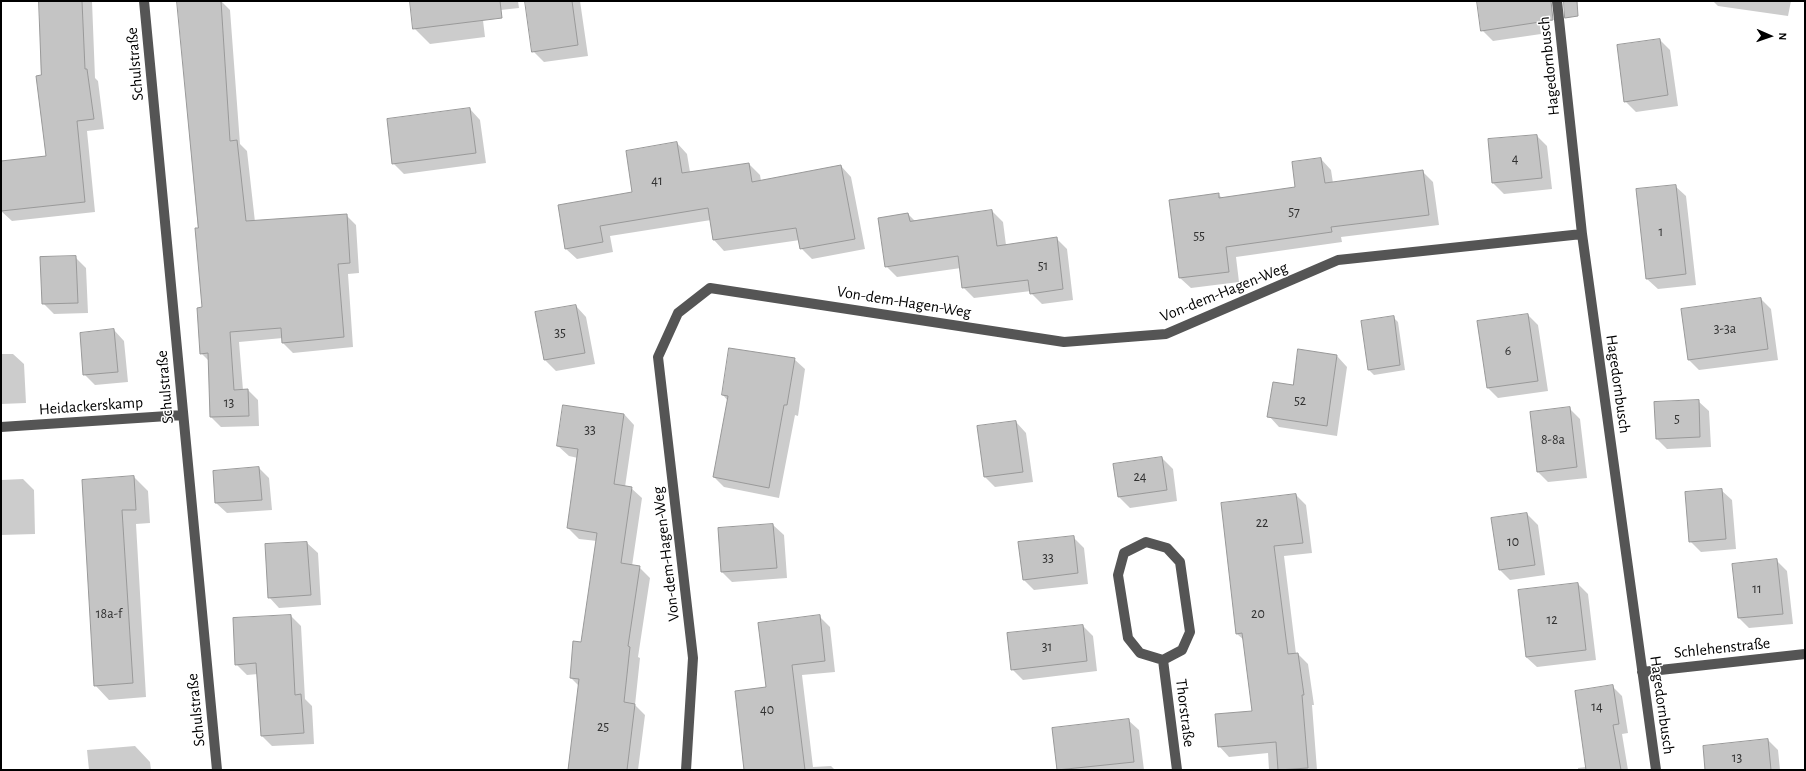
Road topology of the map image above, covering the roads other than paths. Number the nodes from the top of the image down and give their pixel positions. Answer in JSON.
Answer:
{"nodes":[{"id":1,"x":144,"y":1,"type":"edge"},
{"id":2,"x":1557,"y":1,"type":"edge"},
{"id":3,"x":1582,"y":234,"type":"junction"},
{"id":4,"x":183,"y":415,"type":"junction"},
{"id":5,"x":1,"y":427,"type":"edge"},
{"id":6,"x":1805,"y":654,"type":"edge"},
{"id":7,"x":1162,"y":660,"type":"junction"},
{"id":8,"x":1642,"y":672,"type":"junction"},
{"id":9,"x":217,"y":770,"type":"edge"},
{"id":10,"x":686,"y":770,"type":"edge"},
{"id":11,"x":1177,"y":770,"type":"edge"},
{"id":12,"x":1656,"y":770,"type":"edge"}],
"edges":[{"from":1,"to":4,"type":"street","name":"Schulstraße"},
{"from":2,"to":3,"type":"street","name":"Hagedornbusch"},
{"from":3,"to":8,"type":"street","name":"Hagedornbusch"},
{"from":3,"to":10,"type":"street","name":"Von-dem-Hagen-Weg"},
{"from":4,"to":5,"type":"street","name":"Heidackerskamp"},
{"from":4,"to":9,"type":"street","name":"Schulstraße"},
{"from":6,"to":8,"type":"street","name":"Schlehenstraße"},
{"from":7,"to":7,"type":"street","name":"Thorstraße"},
{"from":7,"to":11,"type":"street","name":"Thorstraße"},
{"from":8,"to":12,"type":"street","name":"Hagedornbusch"}]}
